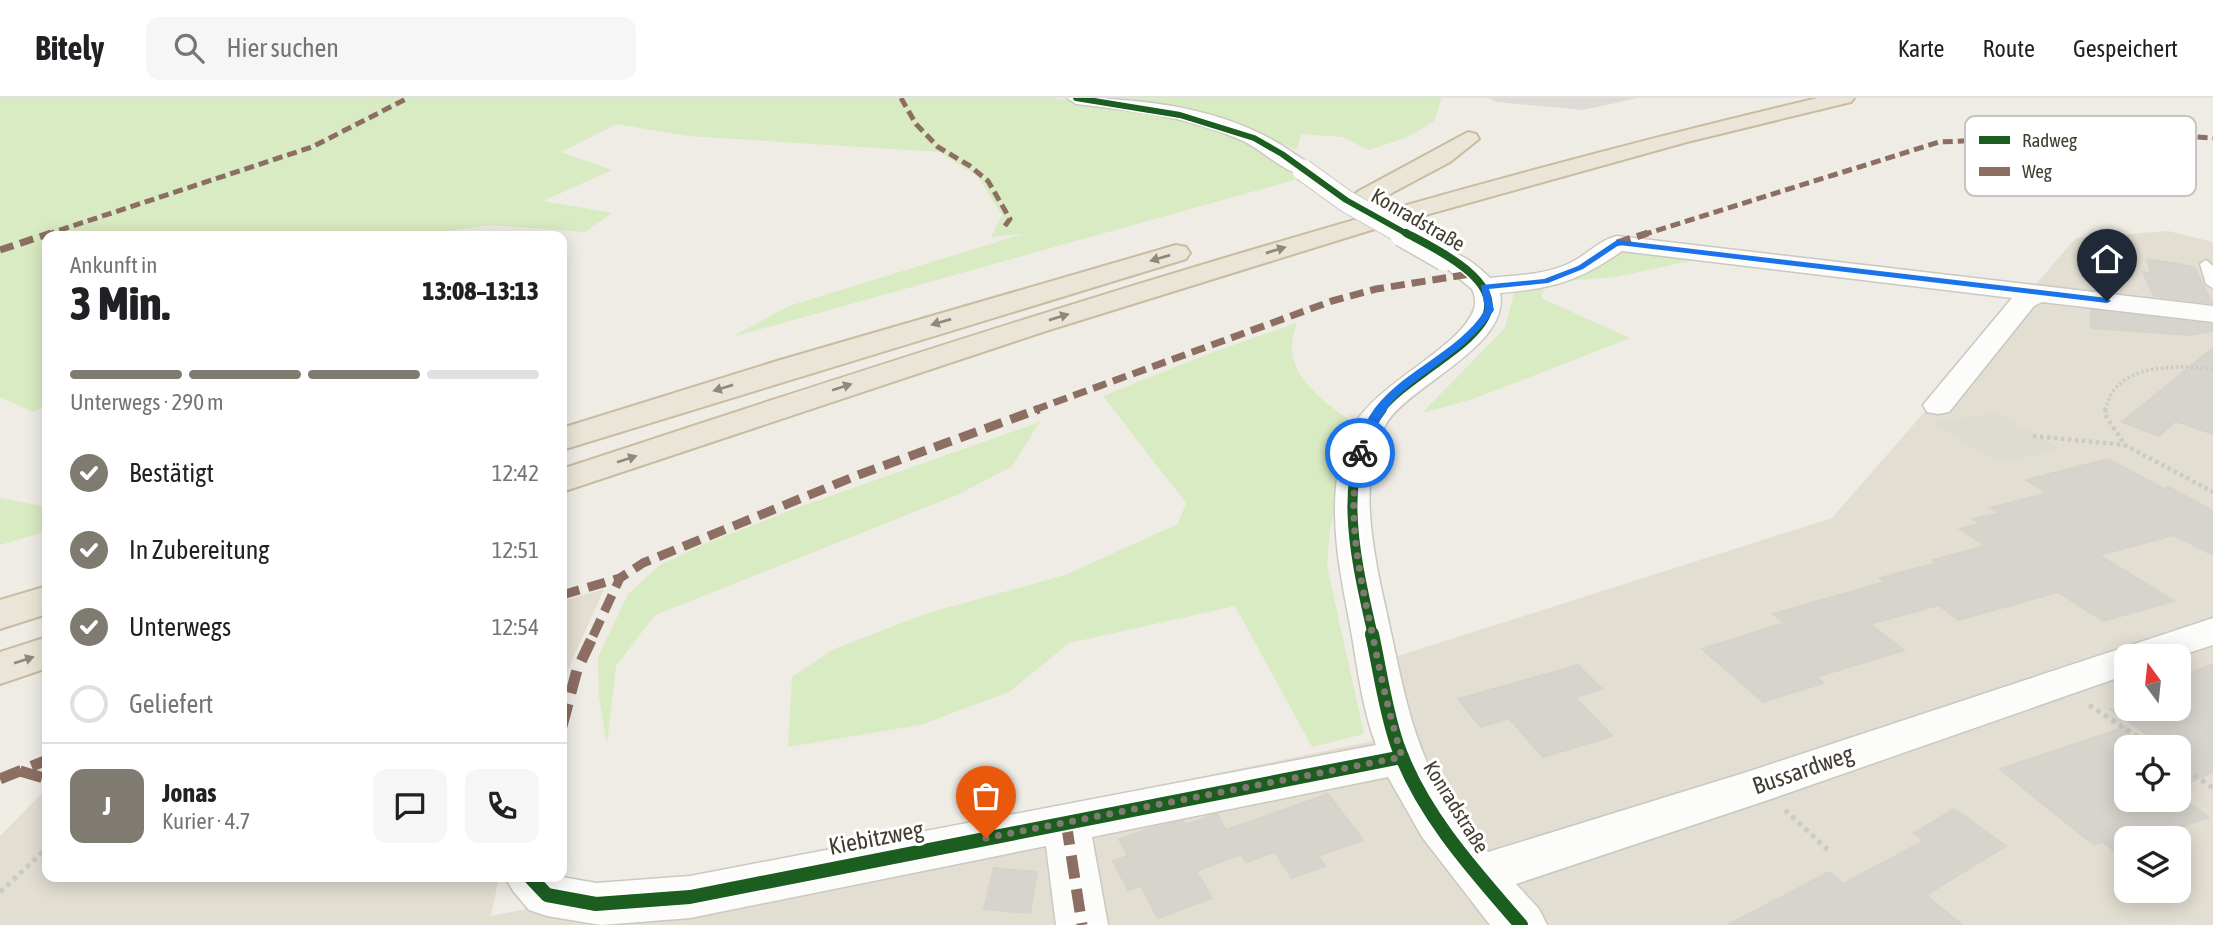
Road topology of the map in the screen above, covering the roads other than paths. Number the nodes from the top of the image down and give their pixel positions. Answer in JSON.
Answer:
{"nodes":[{"id":1,"x":1076,"y":98,"type":"edge"},
{"id":2,"x":1756,"y":98,"type":"edge"},
{"id":3,"x":1844,"y":98,"type":"edge"},
{"id":4,"x":1640,"y":125,"type":"dead end"},
{"id":5,"x":1468,"y":139,"type":"dead end"},
{"id":6,"x":1458,"y":172,"type":"dead end"},
{"id":7,"x":1366,"y":197,"type":"junction"},
{"id":8,"x":2206,"y":264,"type":"dead end"},
{"id":9,"x":2213,"y":284,"type":"edge"},
{"id":10,"x":1484,"y":286,"type":"junction"},
{"id":11,"x":2037,"y":294,"type":"junction"},
{"id":12,"x":2213,"y":313,"type":"edge"},
{"id":13,"x":1938,"y":405,"type":"dead end"},
{"id":14,"x":567,"y":437,"type":"edge"},
{"id":15,"x":567,"y":479,"type":"edge"},
{"id":16,"x":42,"y":602,"type":"edge"},
{"id":17,"x":0,"y":615,"type":"edge"},
{"id":18,"x":2213,"y":631,"type":"edge"},
{"id":19,"x":2173,"y":644,"type":"edge"},
{"id":20,"x":42,"y":654,"type":"edge"},
{"id":21,"x":2114,"y":664,"type":"edge"},
{"id":22,"x":0,"y":668,"type":"edge"},
{"id":23,"x":1402,"y":757,"type":"junction"},
{"id":24,"x":1066,"y":822,"type":"junction"},
{"id":25,"x":1478,"y":876,"type":"junction"},
{"id":26,"x":535,"y":882,"type":"edge"},
{"id":27,"x":1082,"y":925,"type":"edge"},
{"id":28,"x":1521,"y":925,"type":"edge"}],
"edges":[{"from":1,"to":10,"type":"street","name":"Konradstraße","bridge":true},
{"from":2,"to":4,"type":"highway"},
{"from":15,"to":3,"type":"highway","one_way":true},
{"from":5,"to":7,"type":"highway"},
{"from":6,"to":7,"type":"highway"},
{"from":7,"to":14,"type":"highway","one_way":true},
{"from":8,"to":9,"type":"lane"},
{"from":10,"to":11,"type":"street"},
{"from":10,"to":23,"type":"street","name":"Konradstraße"},
{"from":11,"to":12,"type":"street"},
{"from":11,"to":13,"type":"street"},
{"from":16,"to":17,"type":"highway"},
{"from":18,"to":19,"type":"street"},
{"from":22,"to":20,"type":"highway","one_way":true},
{"from":21,"to":25,"type":"street","name":"Bussardweg"},
{"from":23,"to":24,"type":"street","name":"Kiebitzweg"},
{"from":23,"to":25,"type":"street","name":"Konradstraße"},
{"from":24,"to":26,"type":"street","name":"Kiebitzweg"},
{"from":24,"to":27,"type":"street"},
{"from":25,"to":28,"type":"street","name":"Konradstraße"}]}
